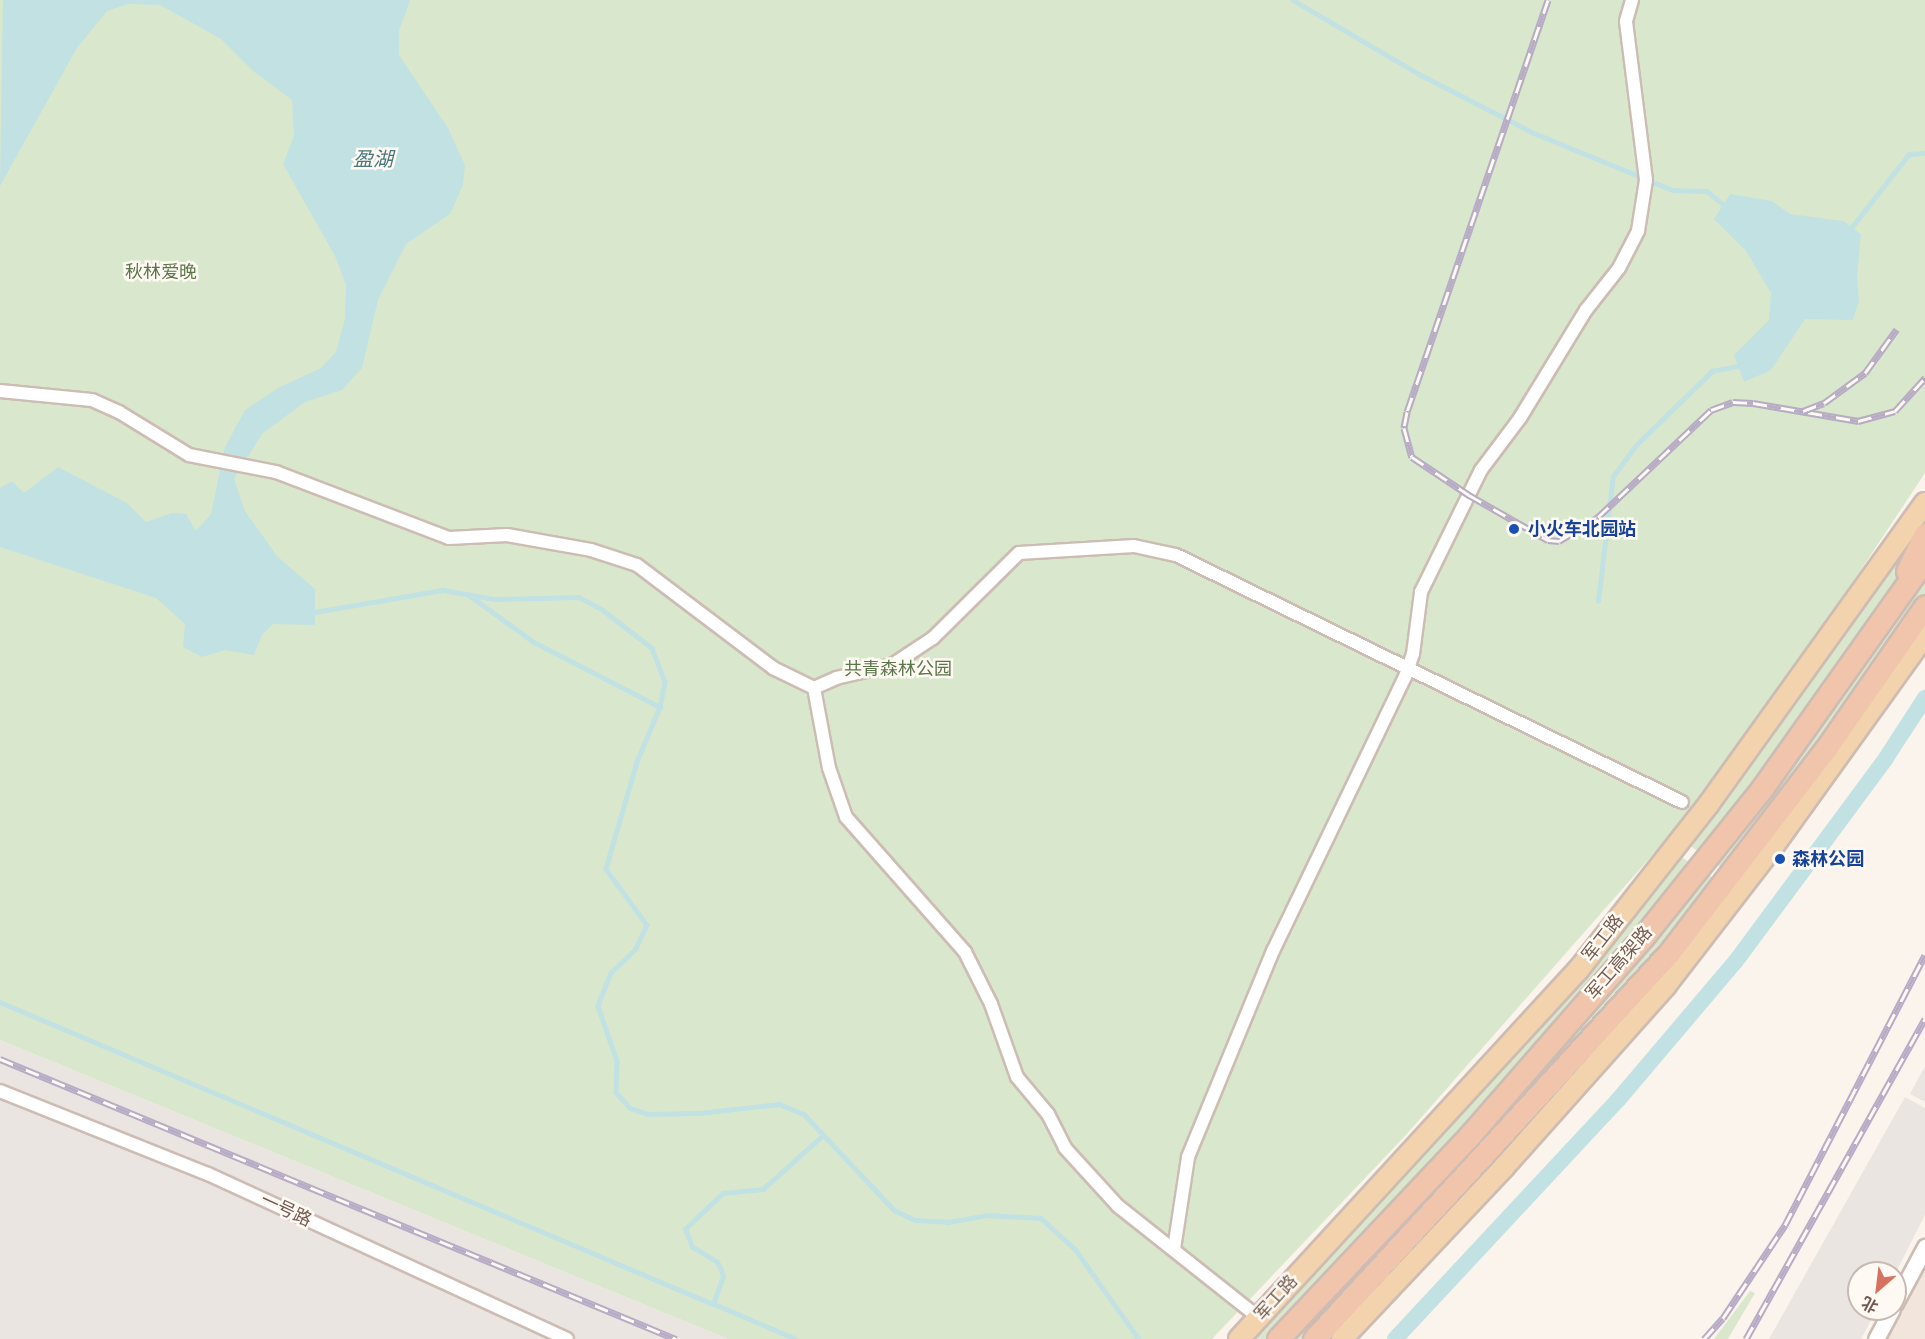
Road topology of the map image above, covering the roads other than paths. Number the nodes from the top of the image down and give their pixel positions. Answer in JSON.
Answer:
{"nodes":[{"id":1,"x":1632,"y":0,"type":"edge"},
{"id":2,"x":0,"y":391,"type":"edge"},
{"id":3,"x":1925,"y":502,"type":"edge"},
{"id":4,"x":1925,"y":534,"type":"edge"},
{"id":5,"x":1925,"y":559,"type":"edge"},
{"id":6,"x":1925,"y":606,"type":"edge"},
{"id":7,"x":1879,"y":627,"type":"junction"},
{"id":8,"x":1925,"y":628,"type":"edge"},
{"id":9,"x":1925,"y":635,"type":"edge"},
{"id":10,"x":1409,"y":667,"type":"junction"},
{"id":11,"x":814,"y":688,"type":"junction"},
{"id":12,"x":1865,"y":694,"type":"junction"},
{"id":13,"x":1682,"y":802,"type":"dead end"},
{"id":14,"x":0,"y":1091,"type":"edge"},
{"id":15,"x":1925,"y":1247,"type":"edge"},
{"id":16,"x":1174,"y":1250,"type":"junction"},
{"id":17,"x":1907,"y":1281,"type":"edge"},
{"id":18,"x":1258,"y":1317,"type":"junction"},
{"id":19,"x":1886,"y":1321,"type":"edge"},
{"id":20,"x":567,"y":1339,"type":"edge"},
{"id":21,"x":1239,"y":1339,"type":"edge"},
{"id":22,"x":1278,"y":1339,"type":"edge"},
{"id":23,"x":1314,"y":1339,"type":"edge"},
{"id":24,"x":1342,"y":1339,"type":"edge"},
{"id":25,"x":1876,"y":1339,"type":"edge"}],
"edges":[{"from":1,"to":10,"type":"street"},
{"from":2,"to":11,"type":"street"},
{"from":3,"to":18,"type":"main road","name":"军工路"},
{"from":4,"to":7,"type":"highway"},
{"from":5,"to":7,"type":"highway","name":"军工高架路"},
{"from":6,"to":12,"type":"highway","name":"军工高架路"},
{"from":7,"to":22,"type":"highway","name":"军工高架路"},
{"from":8,"to":12,"type":"highway"},
{"from":9,"to":24,"type":"main road"},
{"from":10,"to":11,"type":"street"},
{"from":10,"to":13,"type":"street"},
{"from":10,"to":16,"type":"street"},
{"from":11,"to":16,"type":"street"},
{"from":12,"to":23,"type":"highway","name":"军工高架路"},
{"from":14,"to":20,"type":"street","name":"一号路"},
{"from":15,"to":17,"type":"street"},
{"from":16,"to":18,"type":"street"},
{"from":18,"to":21,"type":"main road","name":"军工路"},
{"from":19,"to":25,"type":"street"}]}
